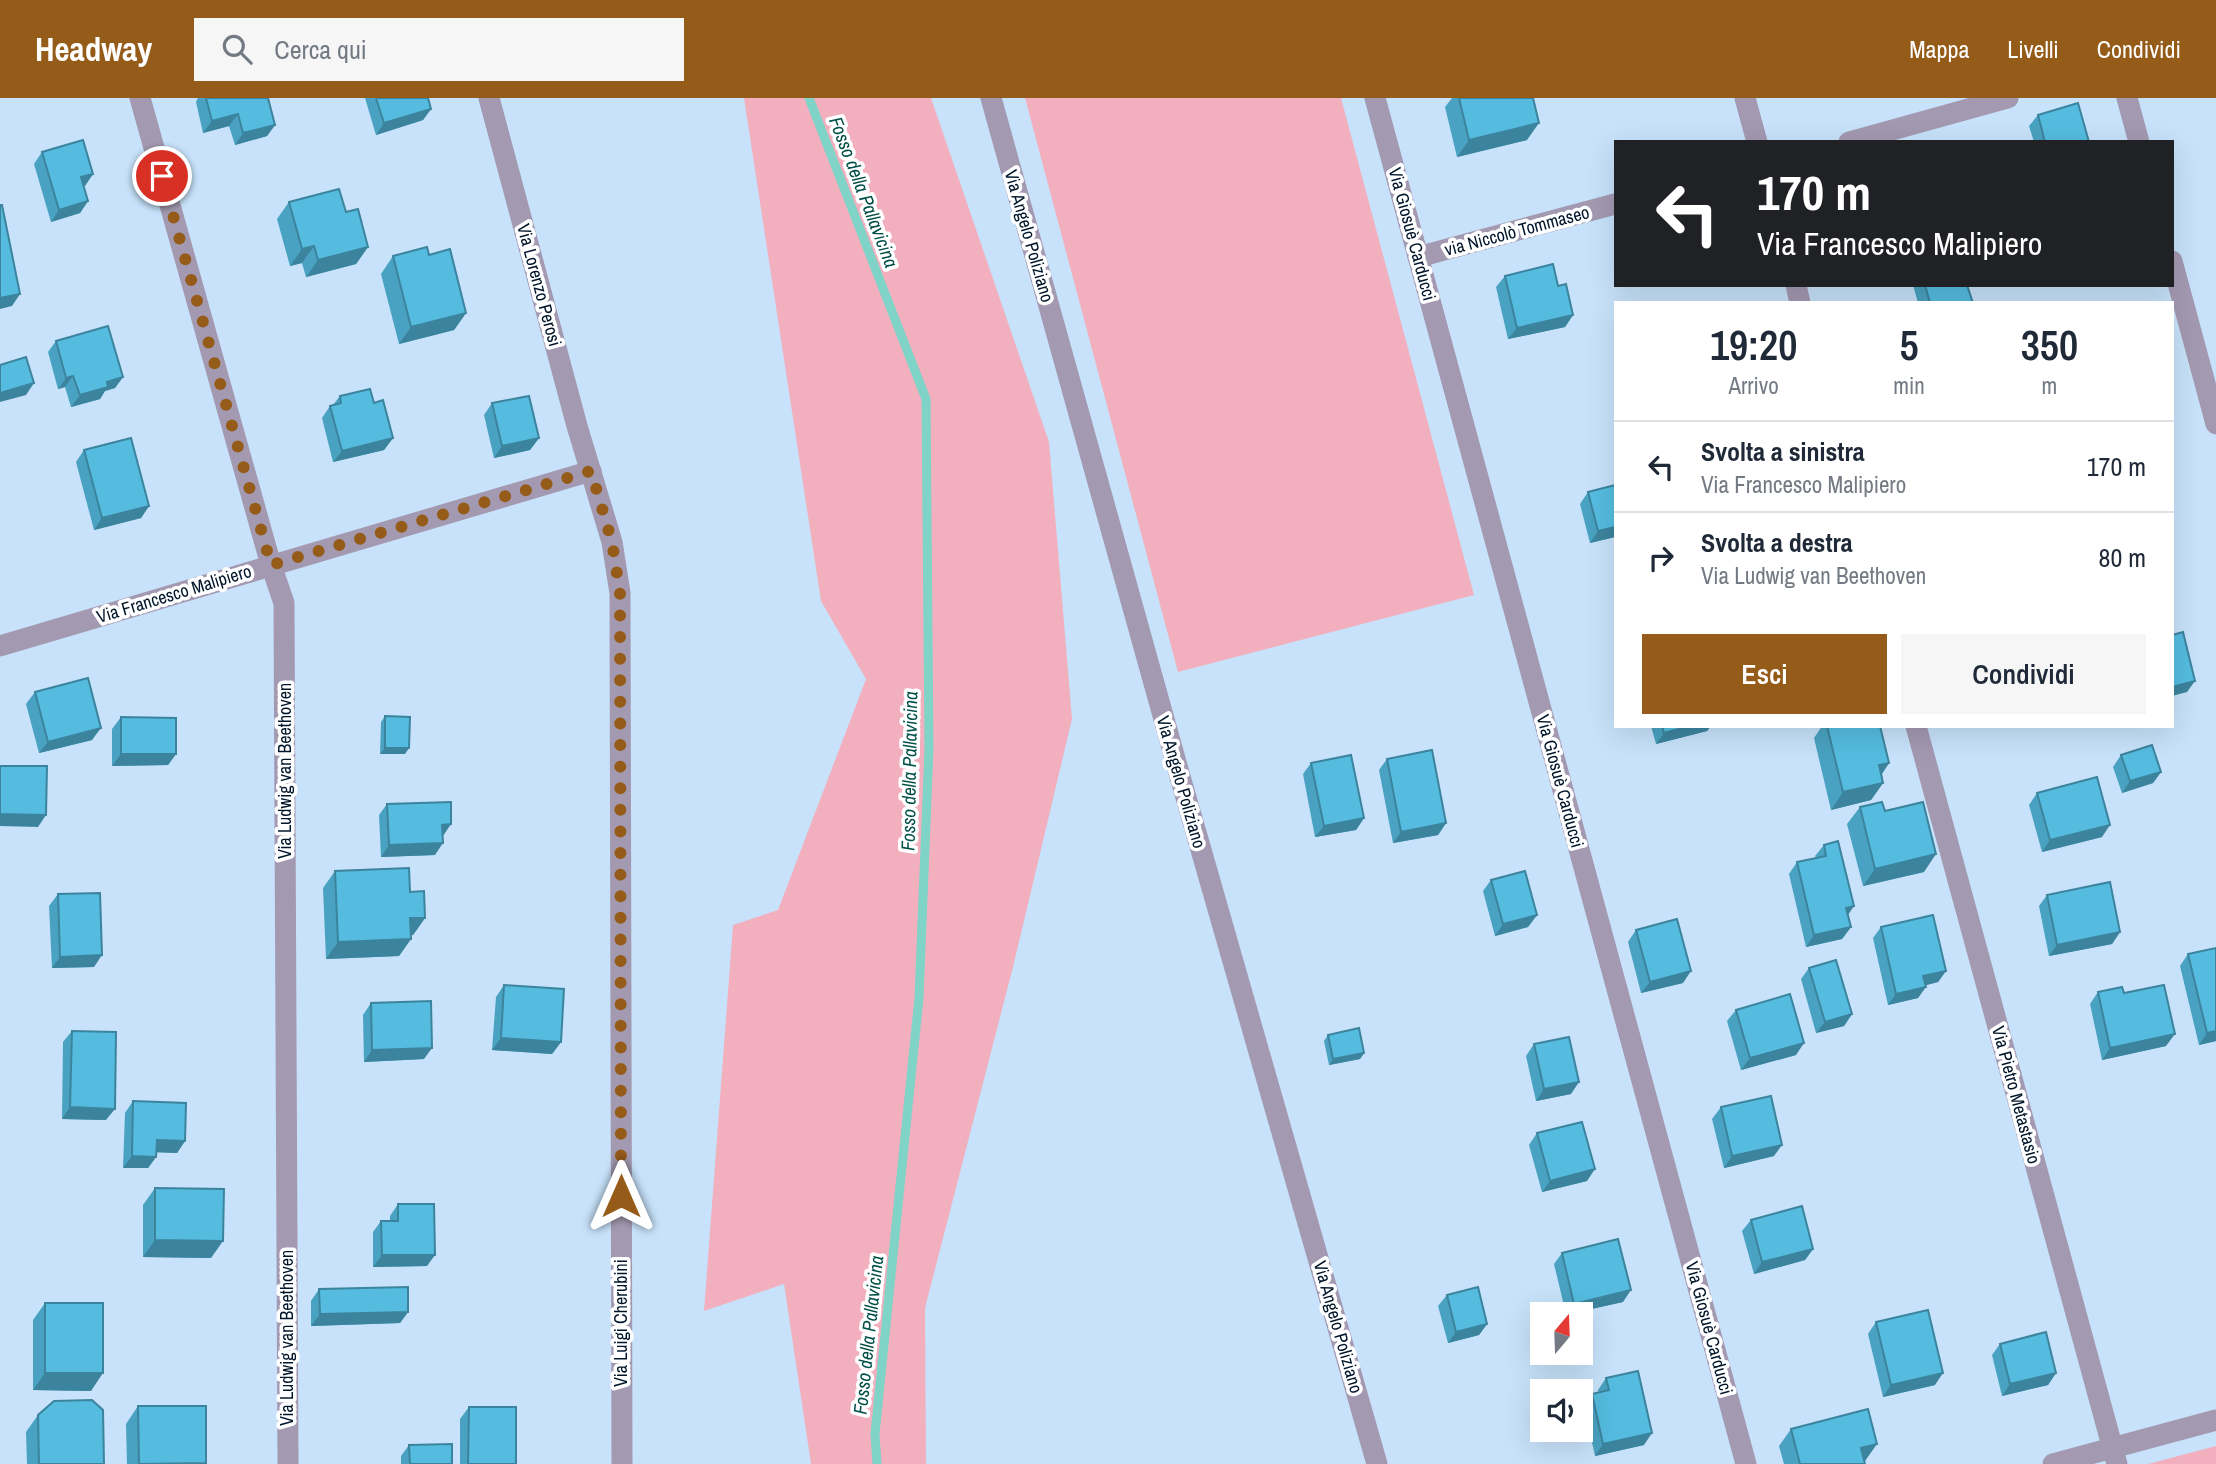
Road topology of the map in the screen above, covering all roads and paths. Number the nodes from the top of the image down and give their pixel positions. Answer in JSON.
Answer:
{"nodes":[{"id":1,"x":140,"y":98,"type":"edge"},
{"id":2,"x":489,"y":98,"type":"edge"},
{"id":3,"x":991,"y":98,"type":"edge"},
{"id":4,"x":1375,"y":98,"type":"edge"},
{"id":5,"x":1745,"y":98,"type":"edge"},
{"id":6,"x":2008,"y":98,"type":"edge"},
{"id":7,"x":2127,"y":98,"type":"edge"},
{"id":8,"x":1756,"y":140,"type":"edge"},
{"id":9,"x":1856,"y":140,"type":"edge"},
{"id":10,"x":2138,"y":140,"type":"edge"},
{"id":11,"x":1614,"y":204,"type":"edge"},
{"id":12,"x":1418,"y":257,"type":"junction"},
{"id":13,"x":2174,"y":268,"type":"edge"},
{"id":14,"x":2216,"y":424,"type":"edge"},
{"id":15,"x":591,"y":471,"type":"junction"},
{"id":16,"x":271,"y":565,"type":"junction"},
{"id":17,"x":0,"y":646,"type":"edge"},
{"id":18,"x":1917,"y":728,"type":"edge"},
{"id":19,"x":2216,"y":1420,"type":"edge"},
{"id":20,"x":2115,"y":1456,"type":"edge"},
{"id":21,"x":288,"y":1464,"type":"edge"},
{"id":22,"x":622,"y":1464,"type":"edge"},
{"id":23,"x":1377,"y":1464,"type":"edge"},
{"id":24,"x":1745,"y":1464,"type":"edge"},
{"id":25,"x":2053,"y":1464,"type":"edge"}],
"edges":[{"from":1,"to":16,"type":"street","name":"Via Ludwig van Beethoven"},
{"from":2,"to":15,"type":"street","name":"Via Lorenzo Perosi"},
{"from":3,"to":23,"type":"street","name":"Via Angelo Poliziano"},
{"from":4,"to":12,"type":"street","name":"Via Giosuè Carducci"},
{"from":5,"to":8,"type":"street"},
{"from":6,"to":9,"type":"street"},
{"from":7,"to":10,"type":"street"},
{"from":11,"to":12,"type":"street","name":"via Niccolò Tommaseo"},
{"from":12,"to":24,"type":"street","name":"Via Giosuè Carducci"},
{"from":13,"to":14,"type":"street"},
{"from":15,"to":16,"type":"street","name":"Via Francesco Malipiero"},
{"from":15,"to":22,"type":"street","name":"Via Luigi Cherubini"},
{"from":16,"to":17,"type":"street","name":"Via Francesco Malipiero"},
{"from":16,"to":21,"type":"street","name":"Via Ludwig van Beethoven"},
{"from":18,"to":20,"type":"street","name":"Via Pietro Metastasio"},
{"from":19,"to":20,"type":"street"},
{"from":20,"to":25,"type":"street"}]}
